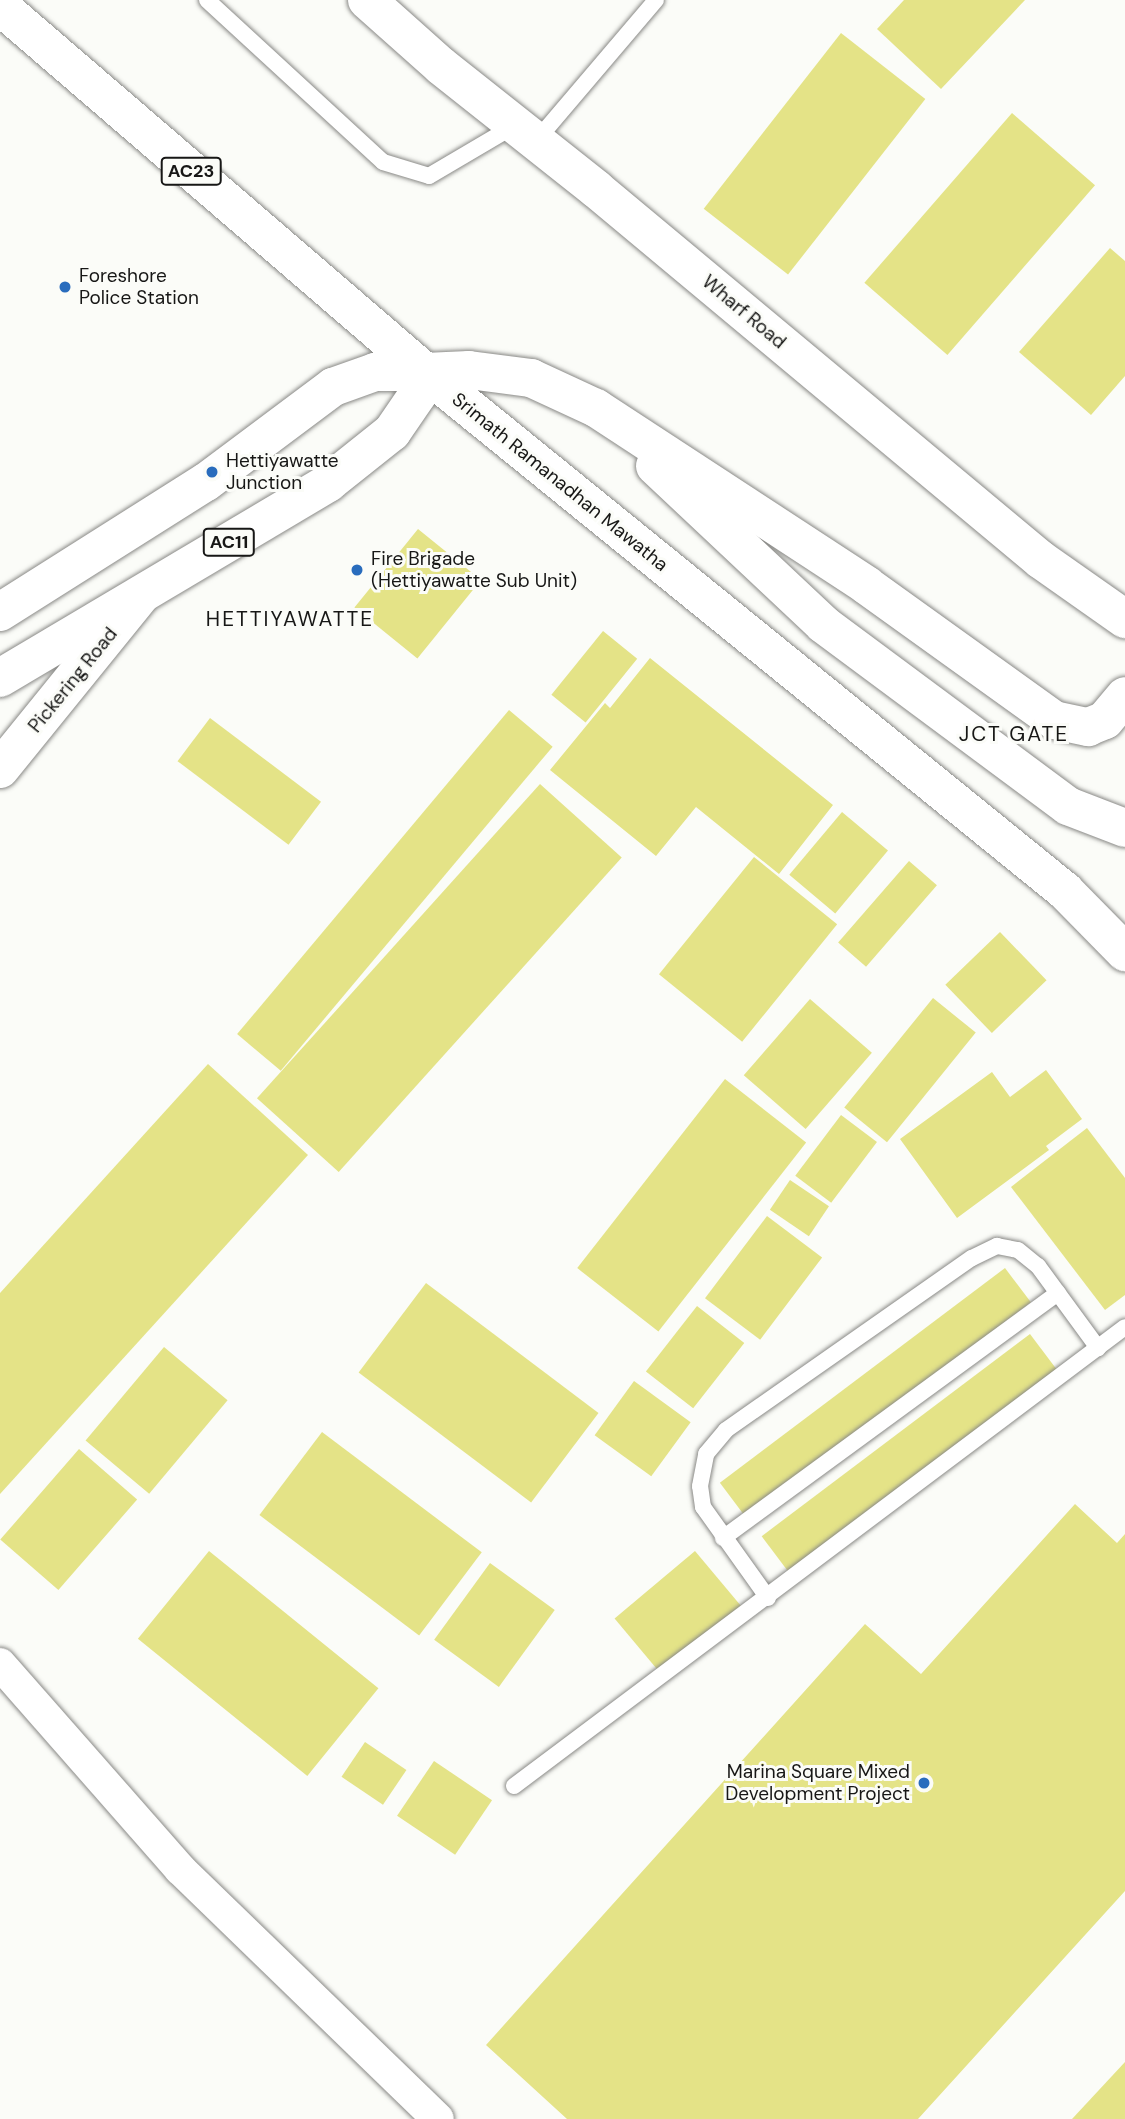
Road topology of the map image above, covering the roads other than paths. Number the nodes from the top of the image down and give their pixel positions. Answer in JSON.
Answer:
{"nodes":[{"id":1,"x":207,"y":0,"type":"edge"},
{"id":2,"x":367,"y":0,"type":"edge"},
{"id":3,"x":656,"y":0,"type":"edge"},
{"id":4,"x":0,"y":6,"type":"edge"},
{"id":5,"x":526,"y":133,"type":"junction"},
{"id":6,"x":425,"y":372,"type":"junction"},
{"id":7,"x":596,"y":408,"type":"junction"},
{"id":8,"x":145,"y":590,"type":"junction"},
{"id":9,"x":0,"y":612,"type":"edge"},
{"id":10,"x":1125,"y":620,"type":"edge"},
{"id":11,"x":0,"y":678,"type":"edge"},
{"id":12,"x":1125,"y":696,"type":"edge"},
{"id":13,"x":0,"y":769,"type":"edge"},
{"id":14,"x":1125,"y":828,"type":"edge"},
{"id":15,"x":1125,"y":952,"type":"edge"},
{"id":16,"x":1058,"y":1293,"type":"junction"},
{"id":17,"x":1125,"y":1327,"type":"edge"},
{"id":18,"x":1098,"y":1348,"type":"junction"},
{"id":19,"x":723,"y":1538,"type":"junction"},
{"id":20,"x":768,"y":1598,"type":"junction"},
{"id":21,"x":0,"y":1664,"type":"edge"},
{"id":22,"x":513,"y":1786,"type":"dead end"},
{"id":23,"x":438,"y":2119,"type":"edge"}],
"edges":[{"from":1,"to":5,"type":"lane"},
{"from":2,"to":5,"type":"main road","name":"Wharf Road"},
{"from":3,"to":5,"type":"lane"},
{"from":4,"to":6,"type":"main road","name":"Srimath Ramanadhan Mawatha","number":"AC23"},
{"from":5,"to":10,"type":"main road","name":"Wharf Road"},
{"from":6,"to":7,"type":"main road"},
{"from":6,"to":8,"type":"main road","number":"AC11"},
{"from":6,"to":9,"type":"main road"},
{"from":6,"to":15,"type":"main road","name":"Srimath Ramanadhan Mawatha"},
{"from":7,"to":12,"type":"main road"},
{"from":7,"to":14,"type":"main road"},
{"from":8,"to":11,"type":"main road","number":"AC11"},
{"from":8,"to":13,"type":"main road","name":"Pickering Road"},
{"from":16,"to":18,"type":"lane"},
{"from":16,"to":19,"type":"lane"},
{"from":16,"to":19,"type":"lane"},
{"from":17,"to":18,"type":"lane"},
{"from":18,"to":20,"type":"lane"},
{"from":19,"to":20,"type":"lane"},
{"from":20,"to":22,"type":"lane"},
{"from":21,"to":23,"type":"street"}]}
